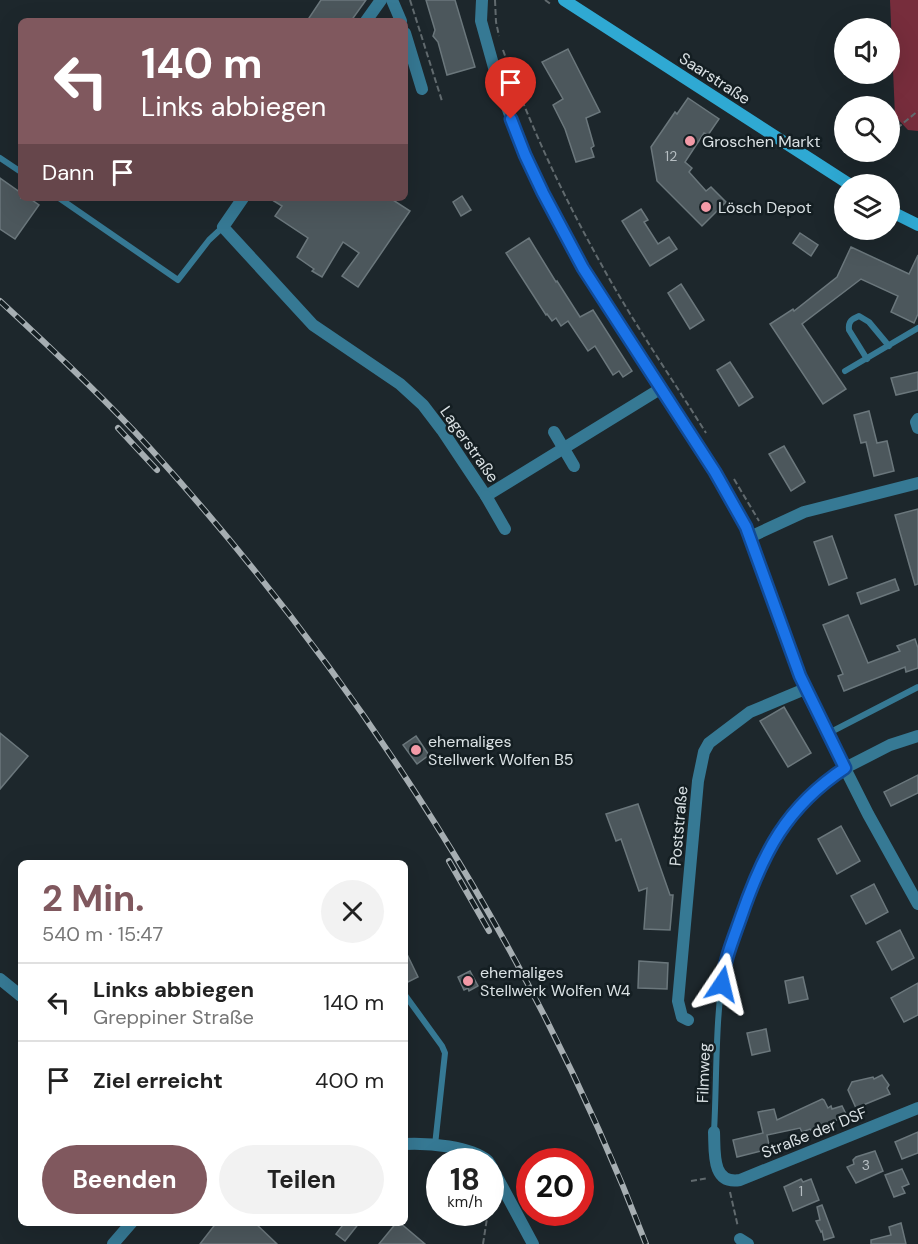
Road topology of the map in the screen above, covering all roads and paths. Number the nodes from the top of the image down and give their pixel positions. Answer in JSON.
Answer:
{"nodes":[{"id":1,"x":381,"y":0,"type":"edge"},
{"id":2,"x":392,"y":0,"type":"edge"},
{"id":3,"x":410,"y":0,"type":"edge"},
{"id":4,"x":482,"y":0,"type":"edge"},
{"id":5,"x":495,"y":0,"type":"edge"},
{"id":6,"x":564,"y":0,"type":"edge"},
{"id":7,"x":368,"y":18,"type":"edge"},
{"id":8,"x":400,"y":18,"type":"edge"},
{"id":9,"x":408,"y":43,"type":"edge"},
{"id":10,"x":422,"y":89,"type":"dead end"},
{"id":11,"x":442,"y":101,"type":"dead end"},
{"id":12,"x":918,"y":111,"type":"edge"},
{"id":13,"x":900,"y":126,"type":"edge"},
{"id":14,"x":0,"y":158,"type":"edge"},
{"id":15,"x":18,"y":170,"type":"edge"},
{"id":16,"x":834,"y":174,"type":"edge"},
{"id":17,"x":63,"y":201,"type":"edge"},
{"id":18,"x":241,"y":201,"type":"edge"},
{"id":19,"x":900,"y":216,"type":"edge"},
{"id":20,"x":918,"y":225,"type":"edge"},
{"id":21,"x":223,"y":227,"type":"junction"},
{"id":22,"x":918,"y":328,"type":"edge"},
{"id":23,"x":889,"y":346,"type":"junction"},
{"id":24,"x":867,"y":359,"type":"junction"},
{"id":25,"x":845,"y":371,"type":"dead end"},
{"id":26,"x":660,"y":389,"type":"junction"},
{"id":27,"x":918,"y":419,"type":"edge"},
{"id":28,"x":918,"y":428,"type":"edge"},
{"id":29,"x":554,"y":432,"type":"dead end"},
{"id":30,"x":706,"y":433,"type":"dead end"},
{"id":31,"x":564,"y":450,"type":"junction"},
{"id":32,"x":574,"y":466,"type":"dead end"},
{"id":33,"x":730,"y":473,"type":"dead end"},
{"id":34,"x":918,"y":483,"type":"edge"},
{"id":35,"x":486,"y":496,"type":"junction"},
{"id":36,"x":505,"y":529,"type":"dead end"},
{"id":37,"x":765,"y":531,"type":"junction"},
{"id":38,"x":750,"y":537,"type":"junction"},
{"id":39,"x":918,"y":687,"type":"edge"},
{"id":40,"x":805,"y":689,"type":"junction"},
{"id":41,"x":827,"y":734,"type":"junction"},
{"id":42,"x":918,"y":736,"type":"edge"},
{"id":43,"x":845,"y":768,"type":"junction"},
{"id":44,"x":918,"y":904,"type":"edge"},
{"id":45,"x":0,"y":979,"type":"edge"},
{"id":46,"x":18,"y":994,"type":"edge"},
{"id":47,"x":408,"y":999,"type":"edge"},
{"id":48,"x":688,"y":1020,"type":"dead end"},
{"id":49,"x":918,"y":1108,"type":"edge"},
{"id":50,"x":714,"y":1132,"type":"joint"},
{"id":51,"x":408,"y":1144,"type":"edge"},
{"id":52,"x":435,"y":1146,"type":"junction"},
{"id":53,"x":447,"y":1148,"type":"edge"},
{"id":54,"x":722,"y":1176,"type":"junction"},
{"id":55,"x":691,"y":1181,"type":"dead end"},
{"id":56,"x":504,"y":1190,"type":"edge"},
{"id":57,"x":129,"y":1226,"type":"edge"},
{"id":58,"x":486,"y":1226,"type":"edge"},
{"id":59,"x":744,"y":1241,"type":"edge"},
{"id":60,"x":113,"y":1244,"type":"edge"},
{"id":61,"x":483,"y":1244,"type":"edge"},
{"id":62,"x":533,"y":1244,"type":"edge"}],
"edges":[{"from":1,"to":7,"type":"street"},
{"from":2,"to":8,"type":"street"},
{"from":3,"to":11,"type":"path"},
{"from":4,"to":26,"type":"street"},
{"from":5,"to":30,"type":"path"},
{"from":6,"to":16,"type":"street","name":"Saarstraße"},
{"from":9,"to":10,"type":"street"},
{"from":12,"to":13,"type":"path"},
{"from":14,"to":15,"type":"lane"},
{"from":17,"to":21,"type":"lane"},
{"from":18,"to":21,"type":"street"},
{"from":19,"to":20,"type":"street"},
{"from":21,"to":35,"type":"street","name":"Lagerstraße"},
{"from":22,"to":23,"type":"lane"},
{"from":23,"to":24,"type":"lane"},
{"from":23,"to":24,"type":"lane"},
{"from":24,"to":25,"type":"lane"},
{"from":26,"to":31,"type":"street","name":"Lagerstraße"},
{"from":26,"to":38,"type":"street"},
{"from":27,"to":28,"type":"street"},
{"from":29,"to":31,"type":"street"},
{"from":31,"to":32,"type":"street"},
{"from":31,"to":35,"type":"street","name":"Lagerstraße"},
{"from":33,"to":37,"type":"path"},
{"from":34,"to":37,"type":"street"},
{"from":35,"to":36,"type":"street"},
{"from":37,"to":38,"type":"street"},
{"from":38,"to":40,"type":"street"},
{"from":39,"to":41,"type":"lane"},
{"from":40,"to":41,"type":"street"},
{"from":40,"to":48,"type":"street","name":"Poststraße"},
{"from":41,"to":43,"type":"street"},
{"from":42,"to":43,"type":"street"},
{"from":43,"to":44,"type":"street"},
{"from":43,"to":50,"type":"lane","name":"Filmweg"},
{"from":45,"to":46,"type":"street"},
{"from":47,"to":52,"type":"lane"},
{"from":49,"to":54,"type":"street","name":"Straße der DSF"},
{"from":50,"to":54,"type":"street"},
{"from":51,"to":52,"type":"street"},
{"from":52,"to":53,"type":"street"},
{"from":54,"to":55,"type":"path"},
{"from":54,"to":59,"type":"path"},
{"from":56,"to":62,"type":"street"},
{"from":57,"to":60,"type":"street"},
{"from":58,"to":61,"type":"path"}]}
